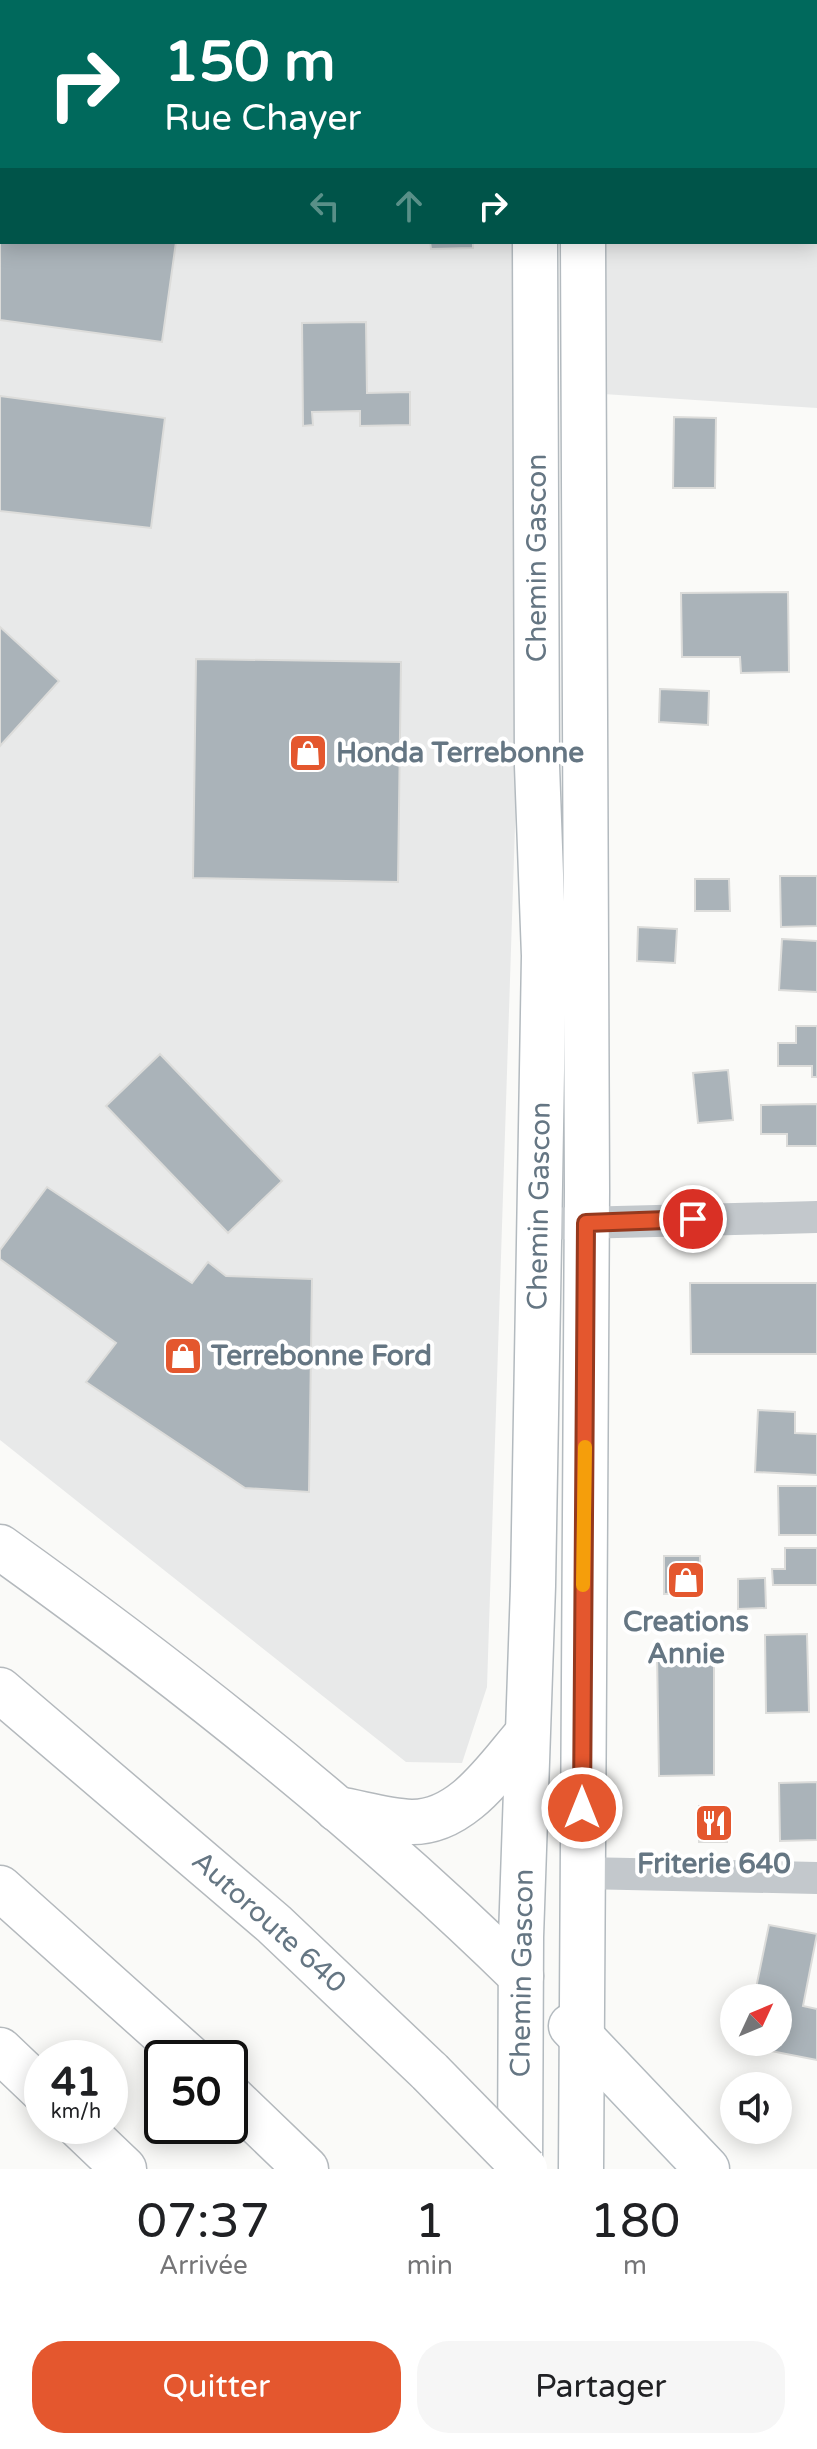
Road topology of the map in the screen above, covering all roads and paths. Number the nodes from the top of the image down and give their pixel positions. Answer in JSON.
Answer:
{"nodes":[{"id":1,"x":535,"y":244,"type":"edge"},
{"id":2,"x":583,"y":244,"type":"edge"},
{"id":3,"x":817,"y":1217,"type":"edge"},
{"id":4,"x":586,"y":1223,"type":"junction"},
{"id":5,"x":539,"y":1224,"type":"junction"},
{"id":6,"x":0,"y":1547,"type":"edge"},
{"id":7,"x":0,"y":1690,"type":"edge"},
{"id":8,"x":527,"y":1734,"type":"junction"},
{"id":9,"x":335,"y":1808,"type":"junction"},
{"id":10,"x":582,"y":1873,"type":"junction"},
{"id":11,"x":817,"y":1878,"type":"edge"},
{"id":12,"x":0,"y":1888,"type":"edge"},
{"id":13,"x":521,"y":1976,"type":"junction"},
{"id":14,"x":581,"y":2036,"type":"junction"},
{"id":15,"x":170,"y":2040,"type":"edge"},
{"id":16,"x":0,"y":2050,"type":"edge"},
{"id":17,"x":24,"y":2073,"type":"edge"},
{"id":18,"x":248,"y":2113,"type":"edge"},
{"id":19,"x":98,"y":2144,"type":"edge"},
{"id":20,"x":124,"y":2169,"type":"edge"},
{"id":21,"x":306,"y":2169,"type":"edge"},
{"id":22,"x":523,"y":2169,"type":"edge"},
{"id":23,"x":581,"y":2169,"type":"edge"},
{"id":24,"x":707,"y":2169,"type":"edge"}],
"edges":[{"from":1,"to":5,"type":"main road","name":"Chemin Gascon"},
{"from":2,"to":4,"type":"main road","name":"Chemin Gascon"},
{"from":3,"to":4,"type":"street"},
{"from":4,"to":5,"type":"street"},
{"from":4,"to":10,"type":"main road","name":"Chemin Gascon"},
{"from":5,"to":8,"type":"main road","name":"Chemin Gascon"},
{"from":6,"to":9,"type":"main road"},
{"from":7,"to":22,"type":"main road","name":"Autoroute 640","bridge":true},
{"from":8,"to":9,"type":"main road"},
{"from":8,"to":13,"type":"main road","name":"Chemin Gascon"},
{"from":9,"to":13,"type":"main road"},
{"from":10,"to":11,"type":"street"},
{"from":10,"to":14,"type":"main road","name":"Chemin Gascon"},
{"from":12,"to":15,"type":"main road"},
{"from":13,"to":14,"type":"main road"},
{"from":13,"to":22,"type":"main road","name":"Chemin Gascon"},
{"from":14,"to":23,"type":"main road","name":"Chemin Gascon"},
{"from":14,"to":24,"type":"main road"},
{"from":16,"to":17,"type":"main road"},
{"from":18,"to":21,"type":"main road"},
{"from":19,"to":20,"type":"main road"}]}
